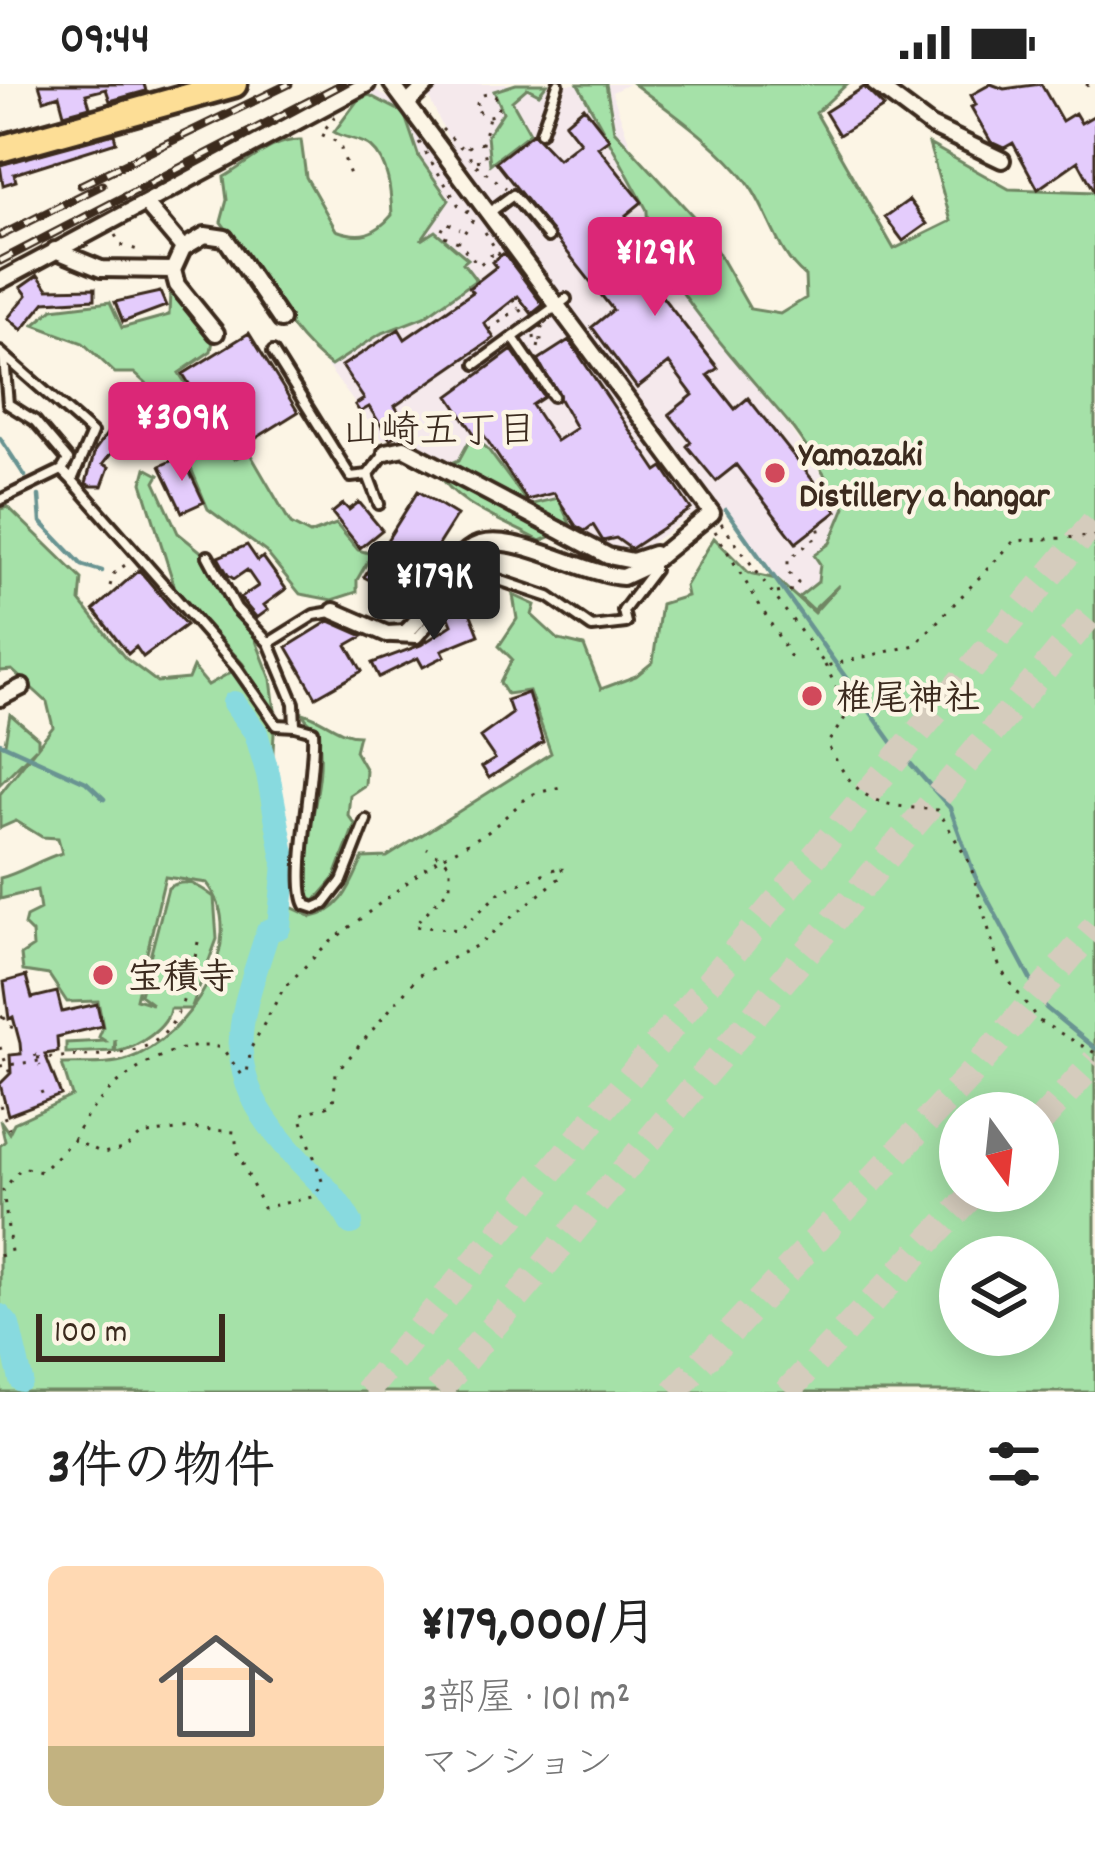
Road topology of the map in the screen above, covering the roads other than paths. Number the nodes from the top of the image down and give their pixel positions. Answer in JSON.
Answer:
{"nodes":[{"id":1,"x":234,"y":84,"type":"edge"},
{"id":2,"x":392,"y":84,"type":"edge"},
{"id":3,"x":428,"y":84,"type":"edge"},
{"id":4,"x":558,"y":84,"type":"edge"},
{"id":5,"x":875,"y":84,"type":"edge"},
{"id":6,"x":361,"y":87,"type":"edge"},
{"id":7,"x":410,"y":101,"type":"junction"},
{"id":8,"x":541,"y":132,"type":"dead end"},
{"id":9,"x":0,"y":149,"type":"edge"},
{"id":10,"x":1002,"y":160,"type":"dead end"},
{"id":11,"x":145,"y":203,"type":"junction"},
{"id":12,"x":483,"y":215,"type":"junction"},
{"id":13,"x":548,"y":237,"type":"dead end"},
{"id":14,"x":183,"y":248,"type":"junction"},
{"id":15,"x":55,"y":250,"type":"junction"},
{"id":16,"x":173,"y":270,"type":"junction"},
{"id":17,"x":0,"y":281,"type":"edge"},
{"id":18,"x":562,"y":302,"type":"junction"},
{"id":19,"x":281,"y":320,"type":"dead end"},
{"id":20,"x":216,"y":333,"type":"dead end"},
{"id":21,"x":514,"y":339,"type":"junction"},
{"id":22,"x":273,"y":352,"type":"dead end"},
{"id":23,"x":2,"y":354,"type":"edge"},
{"id":24,"x":476,"y":364,"type":"dead end"},
{"id":25,"x":553,"y":396,"type":"dead end"},
{"id":26,"x":386,"y":452,"type":"joint"},
{"id":27,"x":62,"y":470,"type":"junction"},
{"id":28,"x":368,"y":475,"type":"junction"},
{"id":29,"x":72,"y":480,"type":"junction"},
{"id":30,"x":0,"y":500,"type":"edge"},
{"id":31,"x":379,"y":504,"type":"dead end"},
{"id":32,"x":670,"y":547,"type":"junction"},
{"id":33,"x":208,"y":556,"type":"dead end"},
{"id":34,"x":654,"y":560,"type":"junction"},
{"id":35,"x":334,"y":611,"type":"joint"},
{"id":36,"x":387,"y":634,"type":"junction"},
{"id":37,"x":269,"y":643,"type":"junction"},
{"id":38,"x":22,"y":686,"type":"dead end"},
{"id":39,"x":0,"y":698,"type":"edge"},
{"id":40,"x":296,"y":726,"type":"junction"},
{"id":41,"x":366,"y":820,"type":"dead end"}],
"edges":[{"from":1,"to":9,"type":"main road"},
{"from":2,"to":7,"type":"street"},
{"from":3,"to":7,"type":"street"},
{"from":4,"to":8,"type":"lane"},
{"from":5,"to":10,"type":"street"},
{"from":6,"to":11,"type":"street"},
{"from":7,"to":12,"type":"street"},
{"from":11,"to":14,"type":"street"},
{"from":11,"to":15,"type":"street"},
{"from":12,"to":13,"type":"lane"},
{"from":12,"to":18,"type":"street"},
{"from":14,"to":16,"type":"street"},
{"from":14,"to":19,"type":"street"},
{"from":15,"to":16,"type":"street"},
{"from":15,"to":17,"type":"street"},
{"from":16,"to":20,"type":"street"},
{"from":18,"to":21,"type":"lane"},
{"from":18,"to":32,"type":"street"},
{"from":21,"to":24,"type":"lane"},
{"from":21,"to":25,"type":"lane"},
{"from":22,"to":28,"type":"lane"},
{"from":23,"to":27,"type":"lane"},
{"from":23,"to":29,"type":"lane"},
{"from":26,"to":28,"type":"lane"},
{"from":26,"to":32,"type":"street"},
{"from":27,"to":29,"type":"lane"},
{"from":27,"to":30,"type":"lane"},
{"from":28,"to":31,"type":"lane"},
{"from":29,"to":40,"type":"lane"},
{"from":32,"to":34,"type":"street"},
{"from":33,"to":37,"type":"lane"},
{"from":34,"to":36,"type":"street"},
{"from":34,"to":36,"type":"lane"},
{"from":35,"to":36,"type":"street"},
{"from":35,"to":37,"type":"lane"},
{"from":37,"to":40,"type":"lane"},
{"from":38,"to":39,"type":"street"},
{"from":40,"to":41,"type":"lane"}]}
